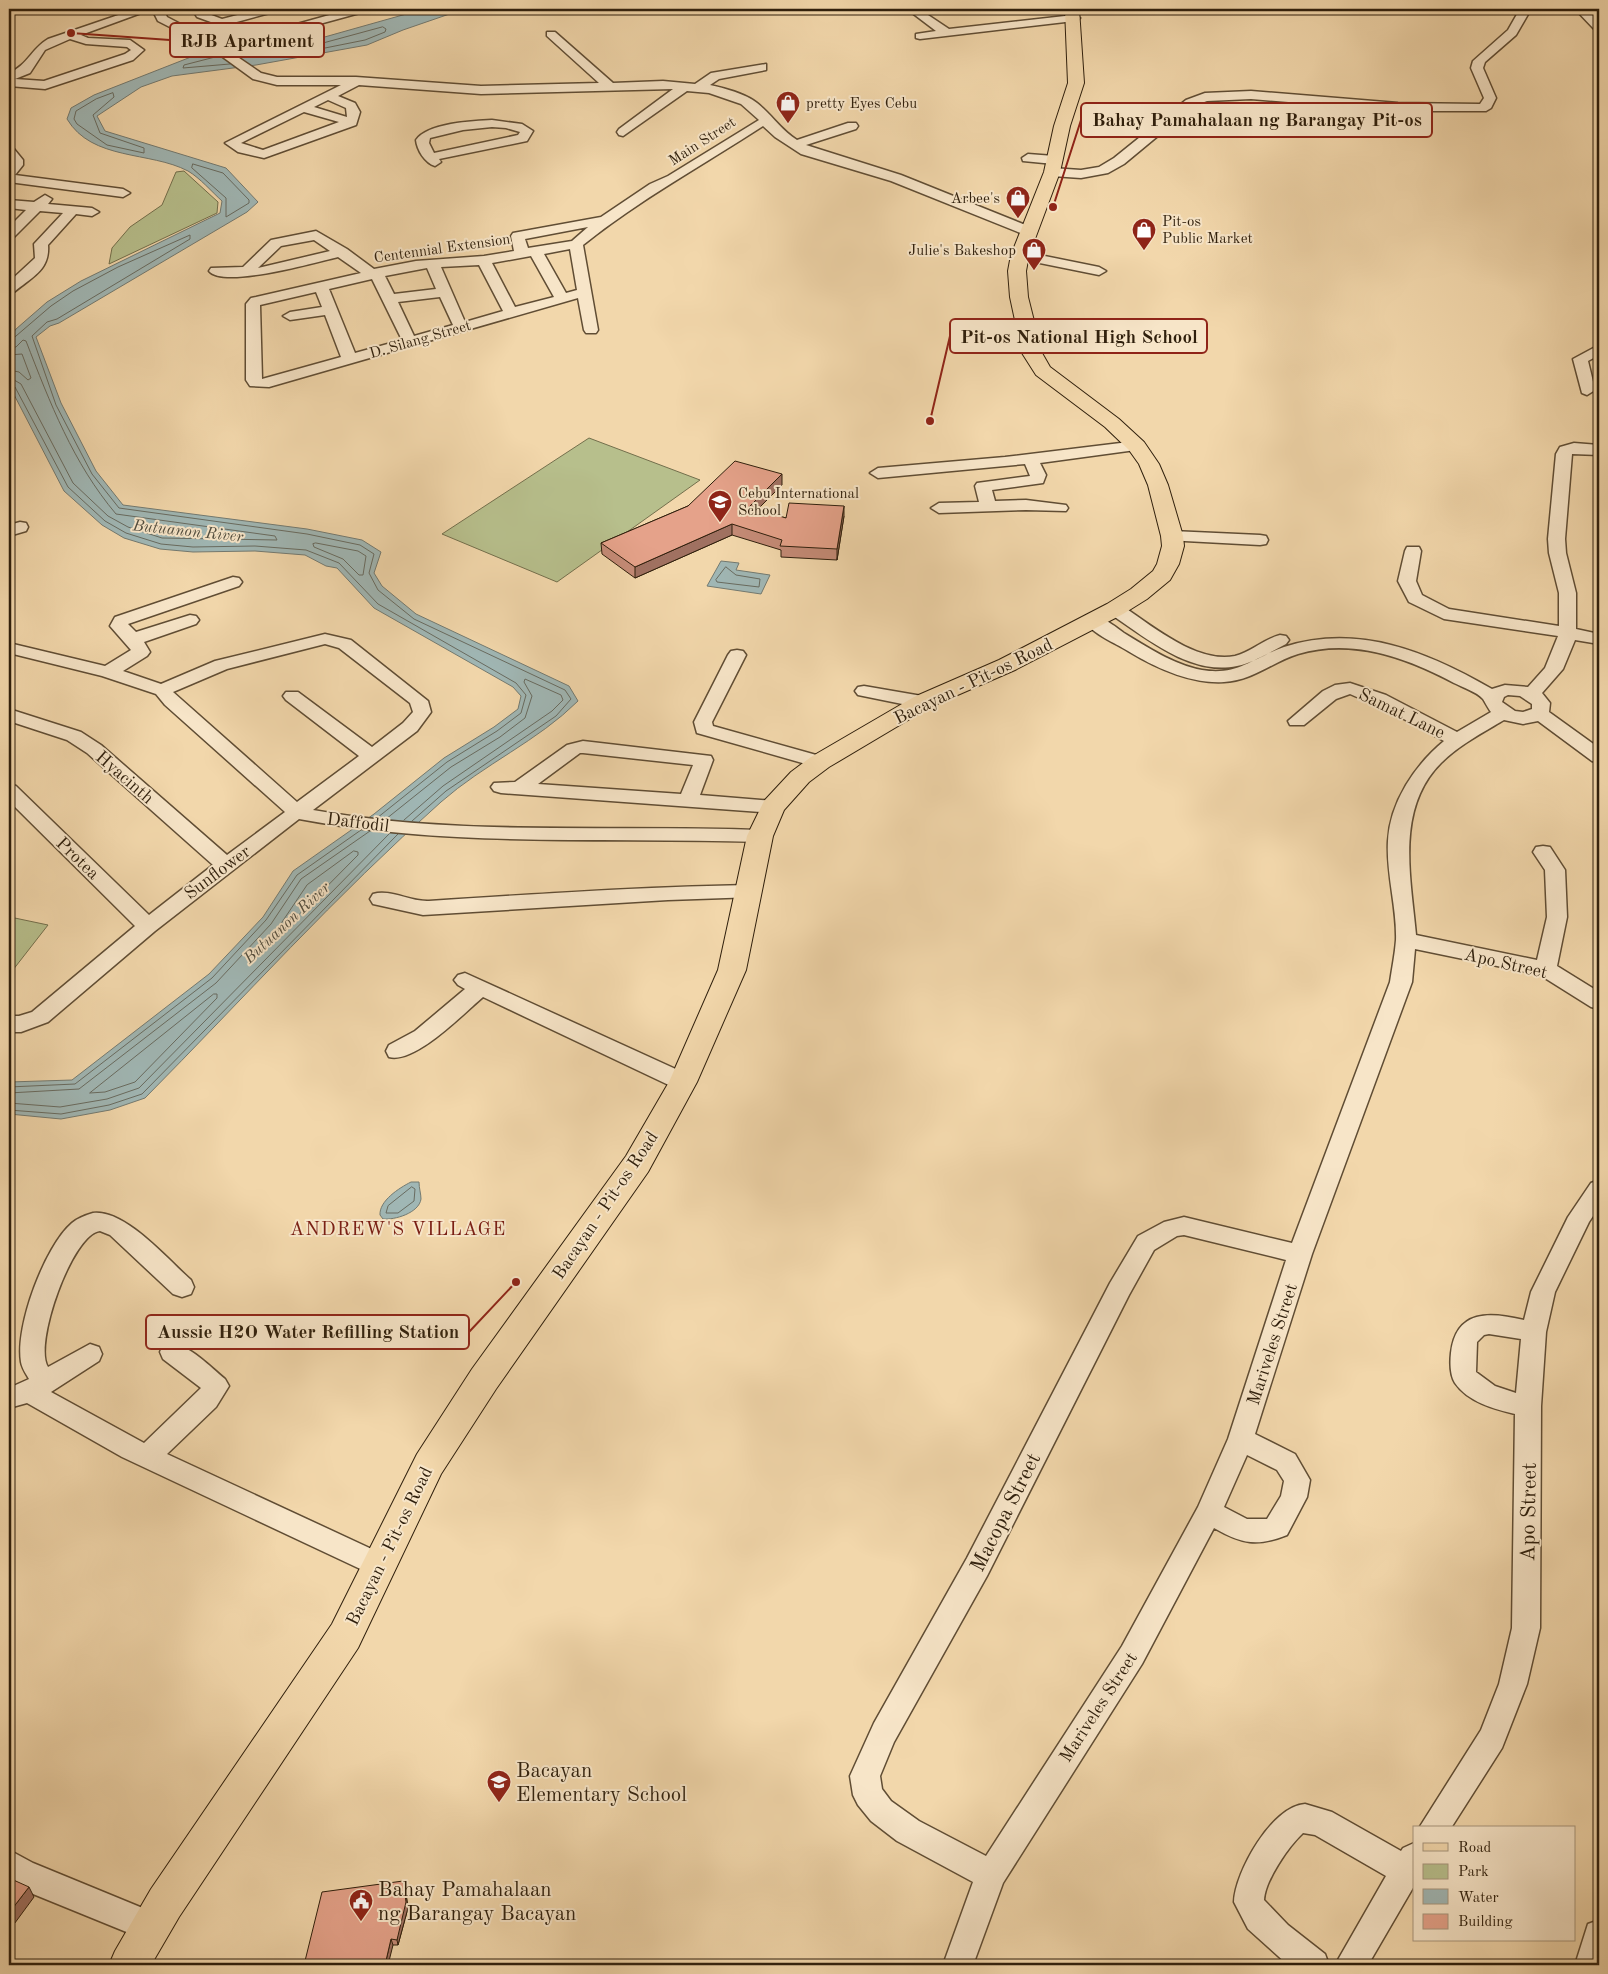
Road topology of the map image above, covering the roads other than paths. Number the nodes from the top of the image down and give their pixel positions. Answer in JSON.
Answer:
{"nodes":[{"id":1,"x":146,"y":9,"type":"edge"},
{"id":2,"x":158,"y":9,"type":"edge"},
{"id":3,"x":198,"y":9,"type":"edge"},
{"id":4,"x":273,"y":9,"type":"edge"},
{"id":5,"x":363,"y":9,"type":"edge"},
{"id":6,"x":912,"y":9,"type":"edge"},
{"id":7,"x":1525,"y":9,"type":"edge"},
{"id":8,"x":1581,"y":9,"type":"edge"},
{"id":9,"x":1073,"y":13,"type":"edge"},
{"id":10,"x":1595,"y":19,"type":"edge"},
{"id":11,"x":220,"y":23,"type":"junction"},
{"id":12,"x":1599,"y":28,"type":"edge"},
{"id":13,"x":947,"y":33,"type":"junction"},
{"id":14,"x":550,"y":34,"type":"dead end"},
{"id":15,"x":70,"y":35,"type":"junction"},
{"id":16,"x":920,"y":36,"type":"dead end"},
{"id":17,"x":762,"y":67,"type":"dead end"},
{"id":18,"x":9,"y":77,"type":"edge"},
{"id":19,"x":356,"y":81,"type":"junction"},
{"id":20,"x":9,"y":82,"type":"edge"},
{"id":21,"x":609,"y":86,"type":"junction"},
{"id":22,"x":693,"y":86,"type":"junction"},
{"id":23,"x":328,"y":96,"type":"junction"},
{"id":24,"x":303,"y":108,"type":"junction"},
{"id":25,"x":486,"y":108,"type":"junction"},
{"id":26,"x":280,"y":119,"type":"junction"},
{"id":27,"x":765,"y":119,"type":"junction"},
{"id":28,"x":352,"y":122,"type":"junction"},
{"id":29,"x":852,"y":126,"type":"dead end"},
{"id":30,"x":256,"y":130,"type":"junction"},
{"id":31,"x":623,"y":132,"type":"dead end"},
{"id":32,"x":325,"y":133,"type":"junction"},
{"id":33,"x":297,"y":143,"type":"junction"},
{"id":34,"x":796,"y":145,"type":"junction"},
{"id":35,"x":9,"y":152,"type":"edge"},
{"id":36,"x":1044,"y":163,"type":"junction"},
{"id":37,"x":9,"y":174,"type":"edge"},
{"id":38,"x":9,"y":178,"type":"edge"},
{"id":39,"x":59,"y":185,"type":"junction"},
{"id":40,"x":123,"y":193,"type":"dead end"},
{"id":41,"x":9,"y":204,"type":"edge"},
{"id":42,"x":38,"y":206,"type":"junction"},
{"id":43,"x":73,"y":210,"type":"junction"},
{"id":44,"x":92,"y":212,"type":"dead end"},
{"id":45,"x":606,"y":220,"type":"junction"},
{"id":46,"x":56,"y":227,"type":"junction"},
{"id":47,"x":76,"y":230,"type":"dead end"},
{"id":48,"x":9,"y":234,"type":"edge"},
{"id":49,"x":1024,"y":243,"type":"junction"},
{"id":50,"x":576,"y":244,"type":"junction"},
{"id":51,"x":41,"y":246,"type":"junction"},
{"id":52,"x":60,"y":248,"type":"dead end"},
{"id":53,"x":342,"y":252,"type":"junction"},
{"id":54,"x":529,"y":253,"type":"junction"},
{"id":55,"x":484,"y":260,"type":"junction"},
{"id":56,"x":433,"y":265,"type":"junction"},
{"id":57,"x":248,"y":270,"type":"junction"},
{"id":58,"x":1099,"y":270,"type":"dead end"},
{"id":59,"x":216,"y":271,"type":"dead end"},
{"id":60,"x":374,"y":274,"type":"junction"},
{"id":61,"x":321,"y":286,"type":"junction"},
{"id":62,"x":9,"y":289,"type":"edge"},
{"id":63,"x":445,"y":292,"type":"junction"},
{"id":64,"x":585,"y":292,"type":"junction"},
{"id":65,"x":562,"y":298,"type":"junction"},
{"id":66,"x":389,"y":299,"type":"junction"},
{"id":67,"x":331,"y":310,"type":"junction"},
{"id":68,"x":511,"y":313,"type":"junction"},
{"id":69,"x":290,"y":316,"type":"dead end"},
{"id":70,"x":461,"y":328,"type":"junction"},
{"id":71,"x":591,"y":330,"type":"dead end"},
{"id":72,"x":410,"y":342,"type":"junction"},
{"id":73,"x":1599,"y":349,"type":"edge"},
{"id":74,"x":350,"y":360,"type":"junction"},
{"id":75,"x":255,"y":383,"type":"joint"},
{"id":76,"x":1587,"y":390,"type":"dead end"},
{"id":77,"x":1137,"y":446,"type":"junction"},
{"id":78,"x":1599,"y":450,"type":"edge"},
{"id":79,"x":1030,"y":459,"type":"junction"},
{"id":80,"x":1005,"y":462,"type":"junction"},
{"id":81,"x":878,"y":473,"type":"dead end"},
{"id":82,"x":1014,"y":483,"type":"junction"},
{"id":83,"x":988,"y":506,"type":"junction"},
{"id":84,"x":939,"y":508,"type":"dead end"},
{"id":85,"x":1060,"y":508,"type":"dead end"},
{"id":86,"x":1172,"y":536,"type":"junction"},
{"id":87,"x":1260,"y":540,"type":"dead end"},
{"id":88,"x":1413,"y":551,"type":"dead end"},
{"id":89,"x":233,"y":582,"type":"dead end"},
{"id":90,"x":1104,"y":615,"type":"junction"},
{"id":91,"x":190,"y":620,"type":"dead end"},
{"id":92,"x":1567,"y":633,"type":"junction"},
{"id":93,"x":1599,"y":639,"type":"edge"},
{"id":94,"x":134,"y":640,"type":"junction"},
{"id":95,"x":9,"y":648,"type":"edge"},
{"id":96,"x":1185,"y":652,"type":"junction"},
{"id":97,"x":1421,"y":654,"type":"junction"},
{"id":98,"x":737,"y":655,"type":"dead end"},
{"id":99,"x":1168,"y":665,"type":"junction"},
{"id":100,"x":108,"y":672,"type":"junction"},
{"id":101,"x":162,"y":690,"type":"junction"},
{"id":102,"x":864,"y":691,"type":"dead end"},
{"id":103,"x":1531,"y":694,"type":"junction"},
{"id":104,"x":292,"y":696,"type":"dead end"},
{"id":105,"x":1500,"y":700,"type":"junction"},
{"id":106,"x":922,"y":702,"type":"junction"},
{"id":107,"x":1539,"y":713,"type":"junction"},
{"id":108,"x":9,"y":715,"type":"edge"},
{"id":109,"x":1297,"y":721,"type":"dead end"},
{"id":110,"x":1457,"y":740,"type":"junction"},
{"id":111,"x":372,"y":756,"type":"junction"},
{"id":112,"x":1599,"y":756,"type":"edge"},
{"id":113,"x":820,"y":762,"type":"junction"},
{"id":114,"x":9,"y":790,"type":"edge"},
{"id":115,"x":688,"y":801,"type":"junction"},
{"id":116,"x":773,"y":808,"type":"junction"},
{"id":117,"x":298,"y":813,"type":"junction"},
{"id":118,"x":760,"y":836,"type":"junction"},
{"id":119,"x":1543,"y":852,"type":"dead end"},
{"id":120,"x":226,"y":865,"type":"junction"},
{"id":121,"x":748,"y":892,"type":"junction"},
{"id":122,"x":380,"y":899,"type":"dead end"},
{"id":123,"x":148,"y":926,"type":"junction"},
{"id":124,"x":1406,"y":940,"type":"junction"},
{"id":125,"x":1546,"y":969,"type":"junction"},
{"id":126,"x":1599,"y":1002,"type":"edge"},
{"id":127,"x":9,"y":1024,"type":"edge"},
{"id":128,"x":397,"y":1051,"type":"dead end"},
{"id":129,"x":683,"y":1082,"type":"junction"},
{"id":130,"x":1599,"y":1189,"type":"edge"},
{"id":131,"x":1300,"y":1254,"type":"junction"},
{"id":132,"x":182,"y":1287,"type":"dead end"},
{"id":133,"x":1534,"y":1332,"type":"junction"},
{"id":134,"x":172,"y":1352,"type":"dead end"},
{"id":135,"x":90,"y":1354,"type":"dead end"},
{"id":136,"x":27,"y":1390,"type":"edge"},
{"id":137,"x":1528,"y":1406,"type":"junction"},
{"id":138,"x":1240,"y":1439,"type":"junction"},
{"id":139,"x":147,"y":1456,"type":"junction"},
{"id":140,"x":1209,"y":1512,"type":"junction"},
{"id":141,"x":380,"y":1566,"type":"junction"},
{"id":142,"x":1435,"y":1826,"type":"edge"},
{"id":143,"x":9,"y":1865,"type":"edge"},
{"id":144,"x":1410,"y":1865,"type":"edge"},
{"id":145,"x":991,"y":1875,"type":"junction"},
{"id":146,"x":151,"y":1927,"type":"junction"},
{"id":147,"x":1599,"y":1935,"type":"edge"},
{"id":148,"x":129,"y":1965,"type":"edge"},
{"id":149,"x":958,"y":1965,"type":"edge"},
{"id":150,"x":1314,"y":1965,"type":"edge"},
{"id":151,"x":1351,"y":1965,"type":"edge"},
{"id":152,"x":1590,"y":1965,"type":"edge"}],
"edges":[{"from":1,"to":15,"type":"street"},
{"from":2,"to":19,"type":"street"},
{"from":3,"to":11,"type":"street"},
{"from":4,"to":11,"type":"street"},
{"from":5,"to":11,"type":"street"},
{"from":6,"to":13,"type":"street"},
{"from":7,"to":36,"type":"street"},
{"from":8,"to":10,"type":"street"},
{"from":9,"to":13,"type":"street"},
{"from":9,"to":36,"type":"main road","name":"Bacayan - Pit-os Road"},
{"from":10,"to":12,"type":"street"},
{"from":13,"to":16,"type":"street"},
{"from":14,"to":21,"type":"street"},
{"from":15,"to":18,"type":"street"},
{"from":15,"to":20,"type":"street"},
{"from":17,"to":22,"type":"street"},
{"from":19,"to":23,"type":"street"},
{"from":19,"to":25,"type":"street"},
{"from":21,"to":22,"type":"street"},
{"from":21,"to":25,"type":"street"},
{"from":22,"to":27,"type":"street"},
{"from":22,"to":31,"type":"street"},
{"from":23,"to":24,"type":"street"},
{"from":23,"to":28,"type":"street"},
{"from":24,"to":26,"type":"street"},
{"from":24,"to":28,"type":"street"},
{"from":25,"to":25,"type":"street"},
{"from":26,"to":30,"type":"street"},
{"from":26,"to":32,"type":"street"},
{"from":27,"to":34,"type":"street"},
{"from":27,"to":45,"type":"street","name":"Main Street"},
{"from":28,"to":32,"type":"street"},
{"from":29,"to":34,"type":"street"},
{"from":30,"to":33,"type":"street"},
{"from":30,"to":33,"type":"street"},
{"from":32,"to":33,"type":"street"},
{"from":34,"to":49,"type":"street"},
{"from":35,"to":37,"type":"street"},
{"from":36,"to":49,"type":"main road","name":"Bacayan - Pit-os Road"},
{"from":38,"to":39,"type":"street"},
{"from":39,"to":40,"type":"street"},
{"from":39,"to":42,"type":"street"},
{"from":41,"to":42,"type":"street"},
{"from":42,"to":43,"type":"street"},
{"from":42,"to":48,"type":"street"},
{"from":43,"to":44,"type":"street"},
{"from":43,"to":46,"type":"street"},
{"from":45,"to":50,"type":"street","name":"Main Street"},
{"from":45,"to":54,"type":"street"},
{"from":46,"to":47,"type":"street"},
{"from":46,"to":51,"type":"street"},
{"from":49,"to":58,"type":"street"},
{"from":49,"to":77,"type":"main road","name":"Bacayan - Pit-os Road"},
{"from":50,"to":54,"type":"street","name":"Centennial Extension"},
{"from":50,"to":64,"type":"street"},
{"from":51,"to":52,"type":"street"},
{"from":51,"to":62,"type":"street"},
{"from":53,"to":57,"type":"street"},
{"from":53,"to":57,"type":"street"},
{"from":53,"to":60,"type":"street"},
{"from":54,"to":55,"type":"street","name":"Centennial Extension"},
{"from":54,"to":65,"type":"street"},
{"from":55,"to":56,"type":"street","name":"Centennial Extension"},
{"from":55,"to":68,"type":"street"},
{"from":56,"to":60,"type":"street","name":"Centennial Extension"},
{"from":56,"to":63,"type":"street"},
{"from":57,"to":59,"type":"street"},
{"from":60,"to":61,"type":"street","name":"Centennial Extension"},
{"from":60,"to":66,"type":"street"},
{"from":61,"to":67,"type":"street"},
{"from":61,"to":75,"type":"street","name":"Centennial Extension"},
{"from":63,"to":66,"type":"street"},
{"from":63,"to":70,"type":"street"},
{"from":64,"to":65,"type":"street","name":"D. Silang Street"},
{"from":64,"to":71,"type":"street"},
{"from":65,"to":68,"type":"street","name":"D. Silang Street"},
{"from":66,"to":72,"type":"street"},
{"from":67,"to":69,"type":"street"},
{"from":67,"to":74,"type":"street"},
{"from":68,"to":70,"type":"street","name":"D. Silang Street"},
{"from":70,"to":72,"type":"street","name":"D. Silang Street"},
{"from":72,"to":74,"type":"street","name":"D. Silang Street"},
{"from":73,"to":76,"type":"street"},
{"from":74,"to":75,"type":"street","name":"D. Silang Street"},
{"from":77,"to":79,"type":"street"},
{"from":77,"to":86,"type":"main road","name":"Bacayan - Pit-os Road"},
{"from":78,"to":92,"type":"street"},
{"from":79,"to":80,"type":"street"},
{"from":79,"to":82,"type":"street"},
{"from":80,"to":81,"type":"street"},
{"from":80,"to":82,"type":"street"},
{"from":82,"to":83,"type":"street"},
{"from":83,"to":84,"type":"street"},
{"from":83,"to":85,"type":"street"},
{"from":86,"to":87,"type":"street"},
{"from":86,"to":90,"type":"main road","name":"Bacayan - Pit-os Road"},
{"from":88,"to":92,"type":"street"},
{"from":89,"to":94,"type":"street"},
{"from":90,"to":96,"type":"street"},
{"from":90,"to":99,"type":"street"},
{"from":90,"to":106,"type":"main road","name":"Bacayan - Pit-os Road"},
{"from":91,"to":94,"type":"street"},
{"from":92,"to":93,"type":"street"},
{"from":92,"to":103,"type":"street"},
{"from":94,"to":100,"type":"street"},
{"from":95,"to":100,"type":"street"},
{"from":96,"to":97,"type":"street"},
{"from":96,"to":99,"type":"street"},
{"from":97,"to":99,"type":"street"},
{"from":97,"to":105,"type":"street"},
{"from":98,"to":113,"type":"street"},
{"from":100,"to":101,"type":"street"},
{"from":101,"to":111,"type":"street","name":"Sunflower"},
{"from":101,"to":117,"type":"street"},
{"from":102,"to":106,"type":"street"},
{"from":103,"to":105,"type":"street"},
{"from":103,"to":107,"type":"street"},
{"from":104,"to":111,"type":"street"},
{"from":105,"to":107,"type":"street"},
{"from":105,"to":110,"type":"street","name":"Mariveles Street"},
{"from":106,"to":113,"type":"main road","name":"Bacayan - Pit-os Road"},
{"from":107,"to":112,"type":"street"},
{"from":108,"to":120,"type":"street","name":"Hyacinth"},
{"from":109,"to":110,"type":"street","name":"Samat Lane"},
{"from":110,"to":124,"type":"street","name":"Mariveles Street"},
{"from":111,"to":117,"type":"street","name":"Sunflower"},
{"from":113,"to":116,"type":"main road","name":"Bacayan - Pit-os Road"},
{"from":114,"to":123,"type":"street","name":"Protea"},
{"from":115,"to":115,"type":"street"},
{"from":115,"to":116,"type":"street"},
{"from":116,"to":118,"type":"main road","name":"Bacayan - Pit-os Road"},
{"from":117,"to":118,"type":"street","name":"Daffodil"},
{"from":117,"to":120,"type":"street","name":"Sunflower"},
{"from":118,"to":121,"type":"main road","name":"Bacayan - Pit-os Road"},
{"from":119,"to":125,"type":"street"},
{"from":120,"to":123,"type":"street","name":"Sunflower"},
{"from":121,"to":122,"type":"street"},
{"from":121,"to":129,"type":"main road","name":"Bacayan - Pit-os Road"},
{"from":123,"to":127,"type":"street","name":"Sunflower"},
{"from":124,"to":125,"type":"street","name":"Apo Street"},
{"from":124,"to":131,"type":"street","name":"Mariveles Street"},
{"from":125,"to":126,"type":"street","name":"Apo Street"},
{"from":128,"to":129,"type":"street"},
{"from":129,"to":141,"type":"main road","name":"Bacayan - Pit-os Road"},
{"from":130,"to":133,"type":"street","name":"Apo Street"},
{"from":131,"to":138,"type":"street","name":"Mariveles Street"},
{"from":131,"to":145,"type":"street","name":"Macopa Street"},
{"from":132,"to":136,"type":"street"},
{"from":133,"to":137,"type":"street","name":"Apo Street"},
{"from":133,"to":137,"type":"street"},
{"from":134,"to":139,"type":"street"},
{"from":135,"to":136,"type":"street"},
{"from":136,"to":139,"type":"street"},
{"from":137,"to":142,"type":"street","name":"Apo Street"},
{"from":138,"to":140,"type":"street","name":"Mariveles Street"},
{"from":138,"to":140,"type":"street"},
{"from":139,"to":141,"type":"street"},
{"from":140,"to":145,"type":"street","name":"Mariveles Street"},
{"from":141,"to":146,"type":"main road","name":"Bacayan - Pit-os Road"},
{"from":143,"to":146,"type":"street"},
{"from":144,"to":150,"type":"street"},
{"from":144,"to":151,"type":"street"},
{"from":145,"to":149,"type":"street","name":"Mariveles Street"},
{"from":146,"to":148,"type":"main road","name":"Bacayan - Pit-os Road"},
{"from":147,"to":152,"type":"street"}]}
